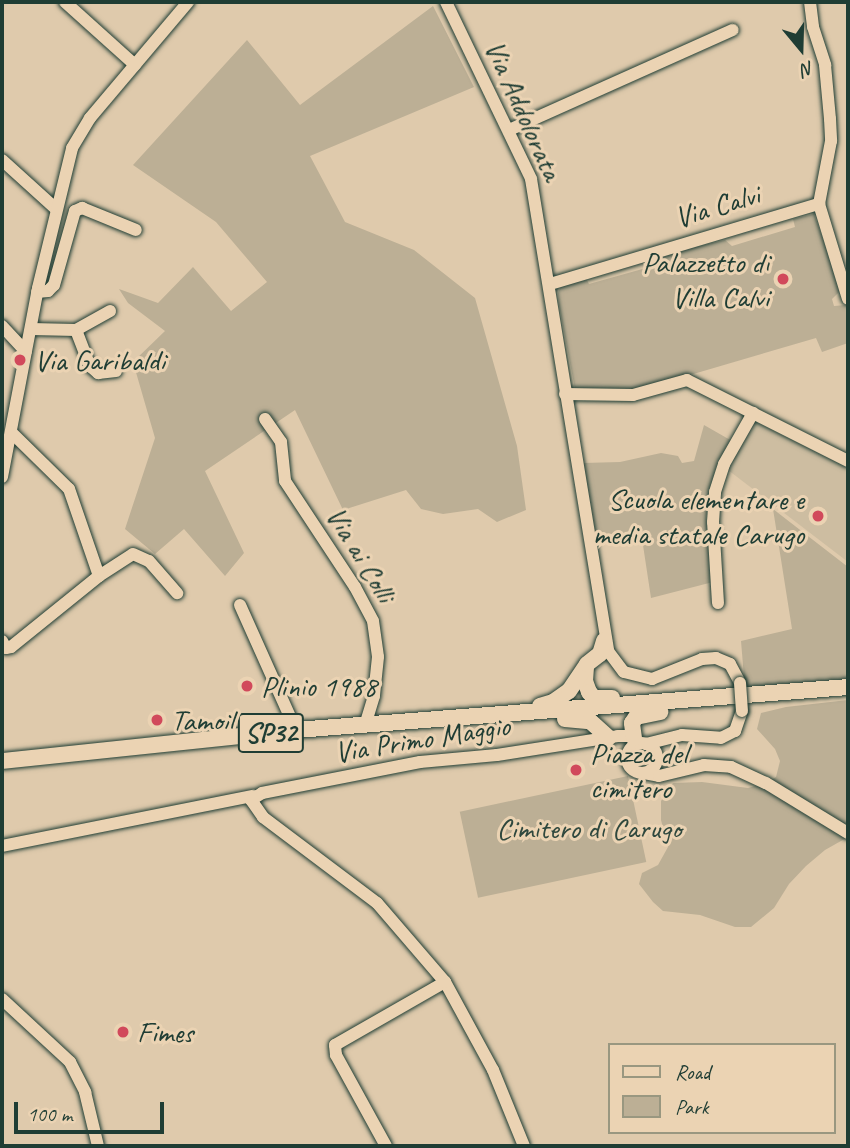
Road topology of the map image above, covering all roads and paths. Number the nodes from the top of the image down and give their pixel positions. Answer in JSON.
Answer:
{"nodes":[{"id":1,"x":65,"y":2,"type":"edge"},
{"id":2,"x":188,"y":2,"type":"edge"},
{"id":3,"x":446,"y":2,"type":"edge"},
{"id":4,"x":805,"y":2,"type":"edge"},
{"id":5,"x":810,"y":2,"type":"edge"},
{"id":6,"x":733,"y":30,"type":"dead end"},
{"id":7,"x":135,"y":65,"type":"junction"},
{"id":8,"x":509,"y":130,"type":"junction"},
{"id":9,"x":2,"y":160,"type":"edge"},
{"id":10,"x":819,"y":204,"type":"junction"},
{"id":11,"x":56,"y":209,"type":"junction"},
{"id":12,"x":136,"y":230,"type":"dead end"},
{"id":13,"x":834,"y":253,"type":"junction"},
{"id":14,"x":848,"y":263,"type":"edge"},
{"id":15,"x":550,"y":284,"type":"junction"},
{"id":16,"x":37,"y":292,"type":"junction"},
{"id":17,"x":848,"y":299,"type":"edge"},
{"id":18,"x":110,"y":311,"type":"dead end"},
{"id":19,"x":2,"y":326,"type":"edge"},
{"id":20,"x":31,"y":329,"type":"junction"},
{"id":21,"x":76,"y":330,"type":"junction"},
{"id":22,"x":26,"y":352,"type":"junction"},
{"id":23,"x":116,"y":371,"type":"dead end"},
{"id":24,"x":565,"y":394,"type":"junction"},
{"id":25,"x":753,"y":413,"type":"junction"},
{"id":26,"x":265,"y":419,"type":"dead end"},
{"id":27,"x":11,"y":432,"type":"junction"},
{"id":28,"x":848,"y":461,"type":"edge"},
{"id":29,"x":2,"y":477,"type":"edge"},
{"id":30,"x":99,"y":576,"type":"junction"},
{"id":31,"x":177,"y":593,"type":"dead end"},
{"id":32,"x":718,"y":603,"type":"dead end"},
{"id":33,"x":240,"y":605,"type":"dead end"},
{"id":34,"x":2,"y":641,"type":"edge"},
{"id":35,"x":604,"y":641,"type":"junction"},
{"id":36,"x":586,"y":667,"type":"junction"},
{"id":37,"x":848,"y":687,"type":"edge"},
{"id":38,"x":726,"y":697,"type":"junction"},
{"id":39,"x":697,"y":699,"type":"junction"},
{"id":40,"x":516,"y":713,"type":"junction"},
{"id":41,"x":365,"y":725,"type":"junction"},
{"id":42,"x":296,"y":730,"type":"junction"},
{"id":43,"x":609,"y":738,"type":"junction"},
{"id":44,"x":648,"y":746,"type":"junction"},
{"id":45,"x":2,"y":755,"type":"edge"},
{"id":46,"x":2,"y":761,"type":"edge"},
{"id":47,"x":20,"y":761,"type":"junction"},
{"id":48,"x":628,"y":761,"type":"junction"},
{"id":49,"x":2,"y":769,"type":"edge"},
{"id":50,"x":676,"y":771,"type":"junction"},
{"id":51,"x":644,"y":773,"type":"junction"},
{"id":52,"x":253,"y":796,"type":"junction"},
{"id":53,"x":848,"y":833,"type":"edge"},
{"id":54,"x":2,"y":846,"type":"edge"},
{"id":55,"x":445,"y":982,"type":"junction"},
{"id":56,"x":2,"y":999,"type":"edge"},
{"id":57,"x":98,"y":1146,"type":"edge"},
{"id":58,"x":386,"y":1146,"type":"edge"},
{"id":59,"x":524,"y":1146,"type":"edge"}],
"edges":[{"from":1,"to":7,"type":"street"},
{"from":2,"to":7,"type":"street"},
{"from":3,"to":8,"type":"street","name":"Via Addolorata"},
{"from":4,"to":5,"type":"street"},
{"from":5,"to":10,"type":"street"},
{"from":6,"to":8,"type":"street"},
{"from":7,"to":11,"type":"street"},
{"from":8,"to":15,"type":"street","name":"Via Addolorata"},
{"from":9,"to":11,"type":"street"},
{"from":10,"to":13,"type":"street"},
{"from":10,"to":15,"type":"street","name":"Via Calvi"},
{"from":11,"to":16,"type":"street"},
{"from":12,"to":16,"type":"street"},
{"from":13,"to":14,"type":"street"},
{"from":13,"to":17,"type":"street"},
{"from":15,"to":24,"type":"street","name":"Via Addolorata"},
{"from":16,"to":20,"type":"street"},
{"from":18,"to":21,"type":"street"},
{"from":19,"to":22,"type":"street"},
{"from":20,"to":21,"type":"street"},
{"from":20,"to":22,"type":"street"},
{"from":21,"to":23,"type":"street"},
{"from":22,"to":27,"type":"street"},
{"from":24,"to":25,"type":"street"},
{"from":24,"to":35,"type":"street","name":"Via Addolorata"},
{"from":25,"to":28,"type":"street"},
{"from":25,"to":32,"type":"street"},
{"from":26,"to":41,"type":"street","name":"Via ai Colli"},
{"from":27,"to":29,"type":"street"},
{"from":27,"to":30,"type":"street"},
{"from":30,"to":31,"type":"street"},
{"from":30,"to":34,"type":"street"},
{"from":33,"to":42,"type":"street"},
{"from":35,"to":36,"type":"main road"},
{"from":35,"to":44,"type":"street","name":"Via Primo Maggio","bridge":true},
{"from":36,"to":39,"type":"main road"},
{"from":36,"to":40,"type":"main road"},
{"from":37,"to":38,"type":"main road","number":"SP32"},
{"from":38,"to":39,"type":"main road","number":"SP32"},
{"from":38,"to":44,"type":"main road"},
{"from":39,"to":40,"type":"main road","number":"SP32"},
{"from":40,"to":41,"type":"main road","number":"SP32"},
{"from":40,"to":43,"type":"main road"},
{"from":41,"to":42,"type":"main road","number":"SP32"},
{"from":42,"to":47,"type":"main road","number":"SP32"},
{"from":43,"to":44,"type":"street","name":"Via Primo Maggio"},
{"from":43,"to":48,"type":"street"},
{"from":43,"to":52,"type":"street","name":"Via Primo Maggio"},
{"from":44,"to":48,"type":"street"},
{"from":44,"to":50,"type":"street"},
{"from":44,"to":51,"type":"street"},
{"from":45,"to":47,"type":"main road"},
{"from":46,"to":47,"type":"main road","number":"SP32"},
{"from":47,"to":49,"type":"main road"},
{"from":48,"to":51,"type":"street"},
{"from":50,"to":51,"type":"street"},
{"from":50,"to":53,"type":"street"},
{"from":52,"to":54,"type":"street","name":"Via Primo Maggio"},
{"from":52,"to":55,"type":"street"},
{"from":55,"to":58,"type":"street"},
{"from":55,"to":59,"type":"street"},
{"from":56,"to":57,"type":"street"}]}
